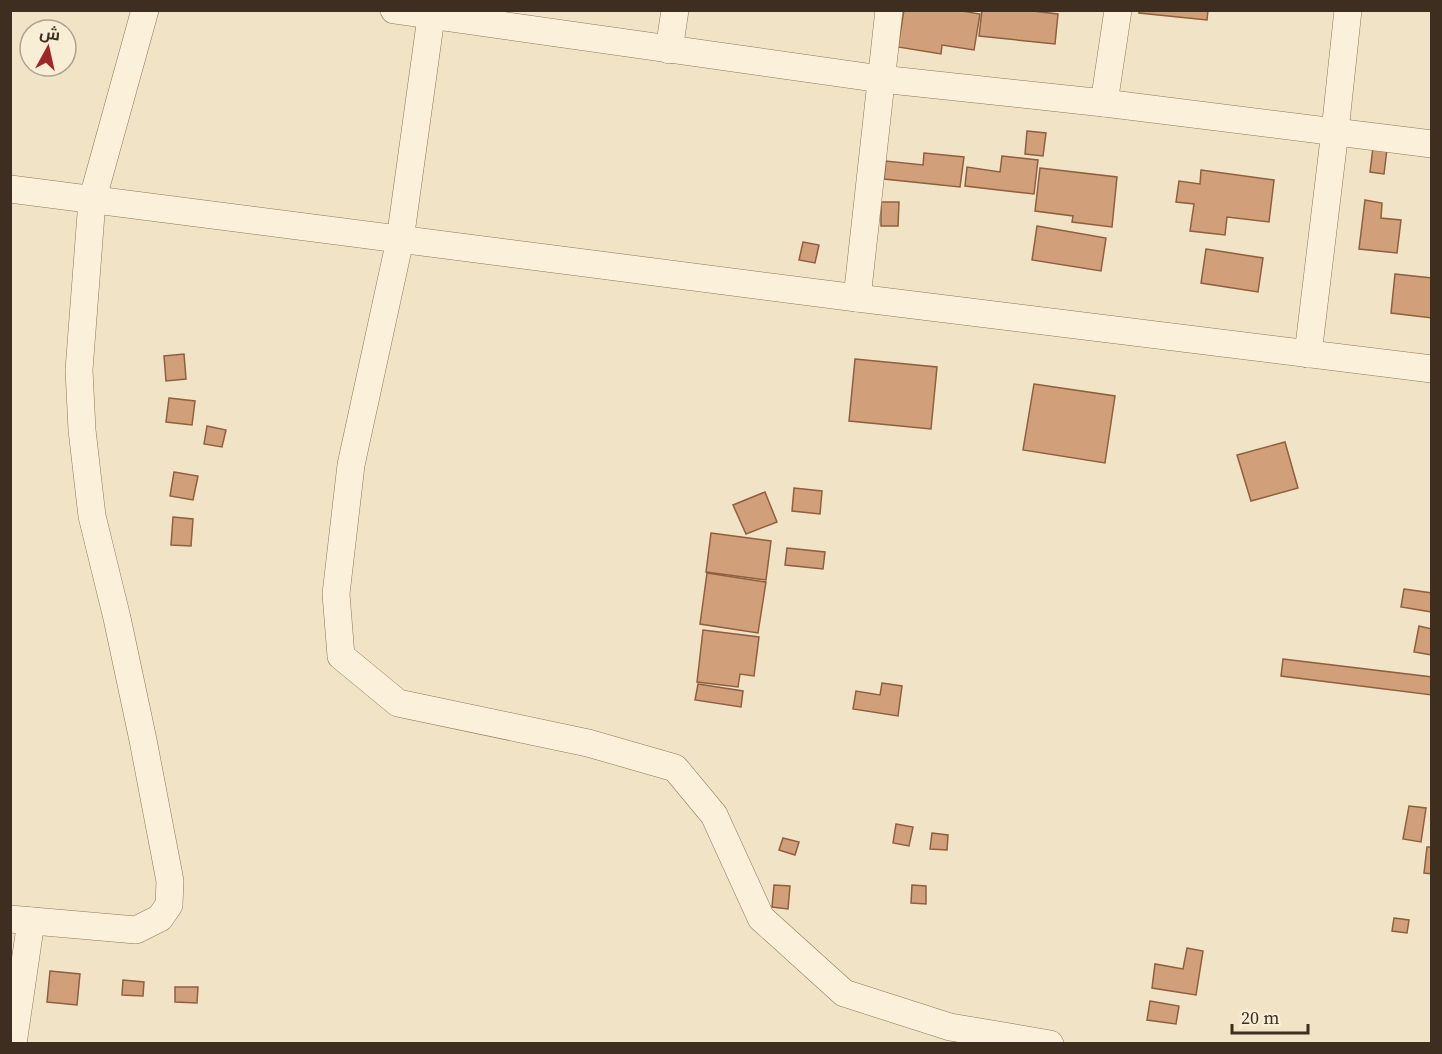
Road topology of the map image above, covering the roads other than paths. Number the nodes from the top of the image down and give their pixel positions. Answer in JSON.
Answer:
{"nodes":[{"id":1,"x":145,"y":10,"type":"edge"},
{"id":2,"x":394,"y":10,"type":"edge"},
{"id":3,"x":675,"y":10,"type":"edge"},
{"id":4,"x":889,"y":10,"type":"edge"},
{"id":5,"x":1118,"y":10,"type":"edge"},
{"id":6,"x":1348,"y":10,"type":"edge"},
{"id":7,"x":431,"y":13,"type":"edge"},
{"id":8,"x":669,"y":50,"type":"junction"},
{"id":9,"x":881,"y":79,"type":"junction"},
{"id":10,"x":1104,"y":104,"type":"junction"},
{"id":11,"x":1335,"y":131,"type":"junction"},
{"id":12,"x":1431,"y":144,"type":"edge"},
{"id":13,"x":10,"y":189,"type":"edge"},
{"id":14,"x":93,"y":201,"type":"junction"},
{"id":15,"x":400,"y":240,"type":"junction"},
{"id":16,"x":857,"y":298,"type":"junction"},
{"id":17,"x":1308,"y":354,"type":"junction"},
{"id":18,"x":1431,"y":369,"type":"edge"},
{"id":19,"x":21,"y":920,"type":"edge"},
{"id":20,"x":12,"y":1044,"type":"edge"},
{"id":21,"x":1050,"y":1044,"type":"edge"}],
"edges":[{"from":1,"to":14,"type":"street"},
{"from":2,"to":7,"type":"street"},
{"from":3,"to":8,"type":"street"},
{"from":4,"to":9,"type":"street"},
{"from":5,"to":10,"type":"street"},
{"from":6,"to":11,"type":"street"},
{"from":7,"to":8,"type":"street"},
{"from":7,"to":15,"type":"street"},
{"from":8,"to":9,"type":"street"},
{"from":9,"to":10,"type":"street"},
{"from":9,"to":16,"type":"street"},
{"from":10,"to":11,"type":"street"},
{"from":11,"to":12,"type":"street"},
{"from":11,"to":17,"type":"street"},
{"from":13,"to":14,"type":"street"},
{"from":14,"to":15,"type":"street"},
{"from":14,"to":19,"type":"street"},
{"from":15,"to":16,"type":"street"},
{"from":15,"to":21,"type":"street"},
{"from":16,"to":17,"type":"street"},
{"from":17,"to":18,"type":"street"},
{"from":19,"to":20,"type":"street"}]}
